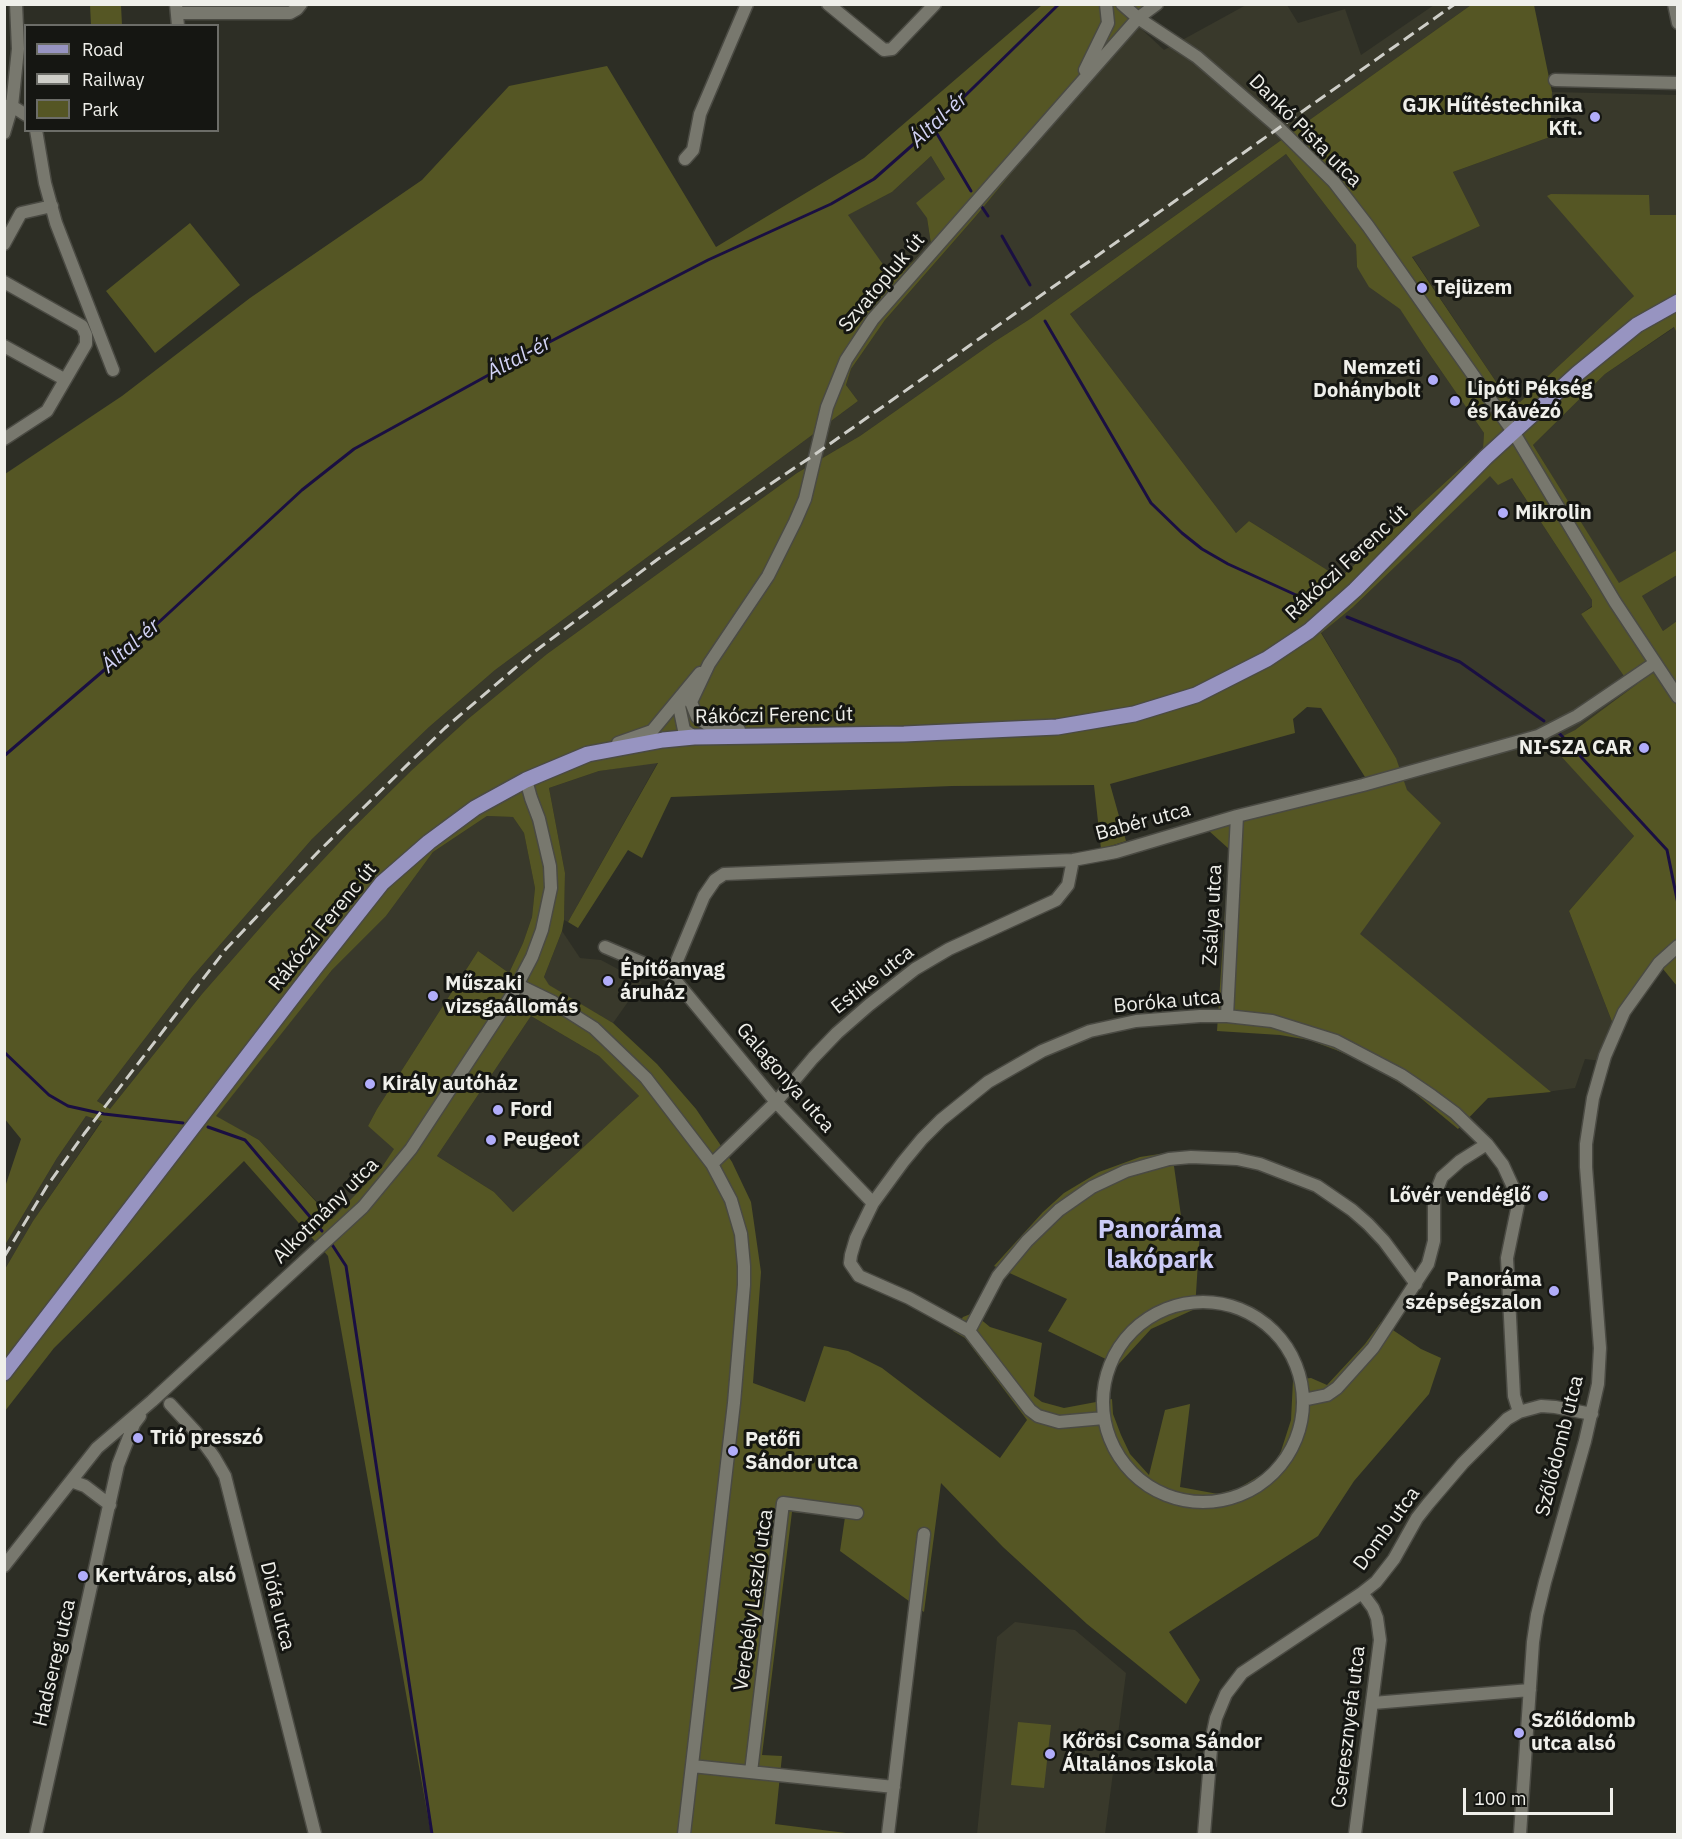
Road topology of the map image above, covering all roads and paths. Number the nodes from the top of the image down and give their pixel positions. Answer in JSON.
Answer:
{"nodes":[{"id":1,"x":16,"y":4,"type":"edge"},
{"id":2,"x":301,"y":4,"type":"edge"},
{"id":3,"x":747,"y":4,"type":"edge"},
{"id":4,"x":828,"y":4,"type":"edge"},
{"id":5,"x":935,"y":4,"type":"edge"},
{"id":6,"x":1106,"y":4,"type":"edge"},
{"id":7,"x":1122,"y":4,"type":"edge"},
{"id":8,"x":1157,"y":4,"type":"edge"},
{"id":9,"x":1674,"y":4,"type":"edge"},
{"id":10,"x":177,"y":14,"type":"edge"},
{"id":11,"x":1138,"y":18,"type":"junction"},
{"id":12,"x":1677,"y":23,"type":"edge"},
{"id":13,"x":22,"y":49,"type":"edge"},
{"id":14,"x":1555,"y":80,"type":"dead end"},
{"id":15,"x":1677,"y":83,"type":"edge"},
{"id":16,"x":1076,"y":87,"type":"junction"},
{"id":17,"x":8,"y":106,"type":"edge"},
{"id":18,"x":24,"y":115,"type":"edge"},
{"id":19,"x":36,"y":132,"type":"edge"},
{"id":20,"x":4,"y":134,"type":"edge"},
{"id":21,"x":685,"y":159,"type":"dead end"},
{"id":22,"x":51,"y":206,"type":"junction"},
{"id":23,"x":4,"y":244,"type":"edge"},
{"id":24,"x":4,"y":282,"type":"edge"},
{"id":25,"x":1677,"y":302,"type":"edge"},
{"id":26,"x":4,"y":346,"type":"edge"},
{"id":27,"x":113,"y":370,"type":"dead end"},
{"id":28,"x":64,"y":379,"type":"junction"},
{"id":29,"x":1514,"y":433,"type":"junction"},
{"id":30,"x":4,"y":439,"type":"edge"},
{"id":31,"x":1655,"y":663,"type":"junction"},
{"id":32,"x":709,"y":664,"type":"junction"},
{"id":33,"x":687,"y":688,"type":"junction"},
{"id":34,"x":1677,"y":697,"type":"edge"},
{"id":35,"x":691,"y":702,"type":"junction"},
{"id":36,"x":689,"y":734,"type":"junction"},
{"id":37,"x":800,"y":736,"type":"junction"},
{"id":38,"x":588,"y":754,"type":"junction"},
{"id":39,"x":526,"y":780,"type":"junction"},
{"id":40,"x":1237,"y":816,"type":"junction"},
{"id":41,"x":1073,"y":860,"type":"junction"},
{"id":42,"x":1677,"y":945,"type":"edge"},
{"id":43,"x":605,"y":946,"type":"dead end"},
{"id":44,"x":671,"y":975,"type":"junction"},
{"id":45,"x":518,"y":985,"type":"junction"},
{"id":46,"x":1227,"y":1016,"type":"junction"},
{"id":47,"x":776,"y":1102,"type":"junction"},
{"id":48,"x":1487,"y":1144,"type":"junction"},
{"id":49,"x":712,"y":1164,"type":"junction"},
{"id":50,"x":873,"y":1203,"type":"junction"},
{"id":51,"x":1416,"y":1284,"type":"junction"},
{"id":52,"x":969,"y":1331,"type":"junction"},
{"id":53,"x":4,"y":1373,"type":"edge"},
{"id":54,"x":1303,"y":1400,"type":"junction"},
{"id":55,"x":152,"y":1401,"type":"junction"},
{"id":56,"x":170,"y":1404,"type":"dead end"},
{"id":57,"x":1519,"y":1412,"type":"junction"},
{"id":58,"x":1592,"y":1414,"type":"junction"},
{"id":59,"x":1104,"y":1418,"type":"junction"},
{"id":60,"x":71,"y":1481,"type":"junction"},
{"id":61,"x":110,"y":1504,"type":"junction"},
{"id":62,"x":857,"y":1513,"type":"dead end"},
{"id":63,"x":924,"y":1534,"type":"dead end"},
{"id":64,"x":4,"y":1566,"type":"edge"},
{"id":65,"x":1362,"y":1593,"type":"junction"},
{"id":66,"x":1530,"y":1690,"type":"junction"},
{"id":67,"x":1373,"y":1703,"type":"junction"},
{"id":68,"x":692,"y":1766,"type":"junction"},
{"id":69,"x":751,"y":1772,"type":"junction"},
{"id":70,"x":894,"y":1787,"type":"junction"},
{"id":71,"x":36,"y":1834,"type":"edge"},
{"id":72,"x":315,"y":1834,"type":"edge"},
{"id":73,"x":684,"y":1834,"type":"edge"},
{"id":74,"x":888,"y":1834,"type":"edge"},
{"id":75,"x":1204,"y":1834,"type":"edge"},
{"id":76,"x":1355,"y":1834,"type":"edge"},
{"id":77,"x":1520,"y":1834,"type":"edge"}],
"edges":[{"from":1,"to":13,"type":"street"},
{"from":2,"to":10,"type":"street"},
{"from":3,"to":21,"type":"street"},
{"from":4,"to":5,"type":"street"},
{"from":6,"to":16,"type":"street","name":"Szvatopluk út"},
{"from":7,"to":11,"type":"street","name":"Dankó Pista utca"},
{"from":8,"to":11,"type":"street","name":"Szvatopluk út"},
{"from":9,"to":12,"type":"street"},
{"from":11,"to":16,"type":"street","name":"Szvatopluk út"},
{"from":11,"to":29,"type":"street","name":"Dankó Pista utca"},
{"from":13,"to":17,"type":"street"},
{"from":14,"to":15,"type":"street"},
{"from":16,"to":32,"type":"street","name":"Szvatopluk út"},
{"from":17,"to":18,"type":"street"},
{"from":17,"to":20,"type":"street"},
{"from":19,"to":22,"type":"street"},
{"from":22,"to":23,"type":"street"},
{"from":22,"to":27,"type":"street"},
{"from":24,"to":28,"type":"street"},
{"from":25,"to":29,"type":"main road","name":"Rákóczi Ferenc út"},
{"from":26,"to":28,"type":"street"},
{"from":28,"to":30,"type":"street"},
{"from":29,"to":31,"type":"street","name":"Dankó Pista utca"},
{"from":29,"to":37,"type":"main road","name":"Rákóczi Ferenc út"},
{"from":31,"to":34,"type":"street","name":"Dankó Pista utca"},
{"from":31,"to":40,"type":"street","name":"Babér utca"},
{"from":32,"to":33,"type":"street","name":"Szvatopluk út"},
{"from":32,"to":35,"type":"street","name":"Szvatopluk út"},
{"from":33,"to":36,"type":"street"},
{"from":33,"to":38,"type":"street","name":"Szvatopluk út"},
{"from":35,"to":36,"type":"street","name":"Szvatopluk út"},
{"from":35,"to":37,"type":"street"},
{"from":36,"to":37,"type":"main road","name":"Rákóczi Ferenc út"},
{"from":36,"to":38,"type":"main road","name":"Rákóczi Ferenc út"},
{"from":38,"to":39,"type":"main road","name":"Rákóczi Ferenc út"},
{"from":39,"to":45,"type":"street","name":"Alkotmány utca"},
{"from":39,"to":53,"type":"main road","name":"Rákóczi Ferenc út"},
{"from":40,"to":41,"type":"street","name":"Babér utca"},
{"from":40,"to":46,"type":"street","name":"Zsálya utca"},
{"from":41,"to":44,"type":"street","name":"Babér utca"},
{"from":41,"to":47,"type":"street","name":"Estike utca"},
{"from":42,"to":58,"type":"street","name":"Szőlődomb utca"},
{"from":43,"to":44,"type":"street","name":"Galagonya utca"},
{"from":44,"to":47,"type":"street","name":"Galagonya utca"},
{"from":45,"to":49,"type":"street"},
{"from":45,"to":55,"type":"street","name":"Alkotmány utca"},
{"from":46,"to":48,"type":"street","name":"Boróka utca"},
{"from":46,"to":50,"type":"street","name":"Boróka utca"},
{"from":47,"to":49,"type":"street","name":"Estike utca"},
{"from":47,"to":50,"type":"street","name":"Galagonya utca"},
{"from":48,"to":51,"type":"street"},
{"from":48,"to":57,"type":"street","name":"Boróka utca"},
{"from":49,"to":68,"type":"street"},
{"from":50,"to":52,"type":"street","name":"Boróka utca"},
{"from":51,"to":52,"type":"street"},
{"from":51,"to":54,"type":"street"},
{"from":52,"to":59,"type":"street","name":"Boróka utca"},
{"from":54,"to":59,"type":"street"},
{"from":54,"to":59,"type":"street"},
{"from":55,"to":60,"type":"street","name":"Alkotmány utca"},
{"from":55,"to":61,"type":"street","name":"Hadsereg utca"},
{"from":56,"to":72,"type":"street","name":"Diófa utca"},
{"from":57,"to":58,"type":"street","name":"Domb utca"},
{"from":57,"to":65,"type":"street","name":"Domb utca"},
{"from":58,"to":66,"type":"street","name":"Szőlődomb utca"},
{"from":60,"to":61,"type":"street"},
{"from":60,"to":64,"type":"street","name":"Alkotmány utca"},
{"from":61,"to":71,"type":"street","name":"Hadsereg utca"},
{"from":62,"to":69,"type":"street","name":"Verebély László utca"},
{"from":63,"to":70,"type":"street"},
{"from":65,"to":67,"type":"street","name":"Cseresznyefa utca"},
{"from":65,"to":75,"type":"street","name":"Domb utca"},
{"from":66,"to":67,"type":"street"},
{"from":66,"to":77,"type":"street","name":"Szőlődomb utca"},
{"from":67,"to":76,"type":"street","name":"Cseresznyefa utca"},
{"from":68,"to":69,"type":"street"},
{"from":68,"to":73,"type":"street"},
{"from":69,"to":70,"type":"street"},
{"from":70,"to":74,"type":"street"}]}
